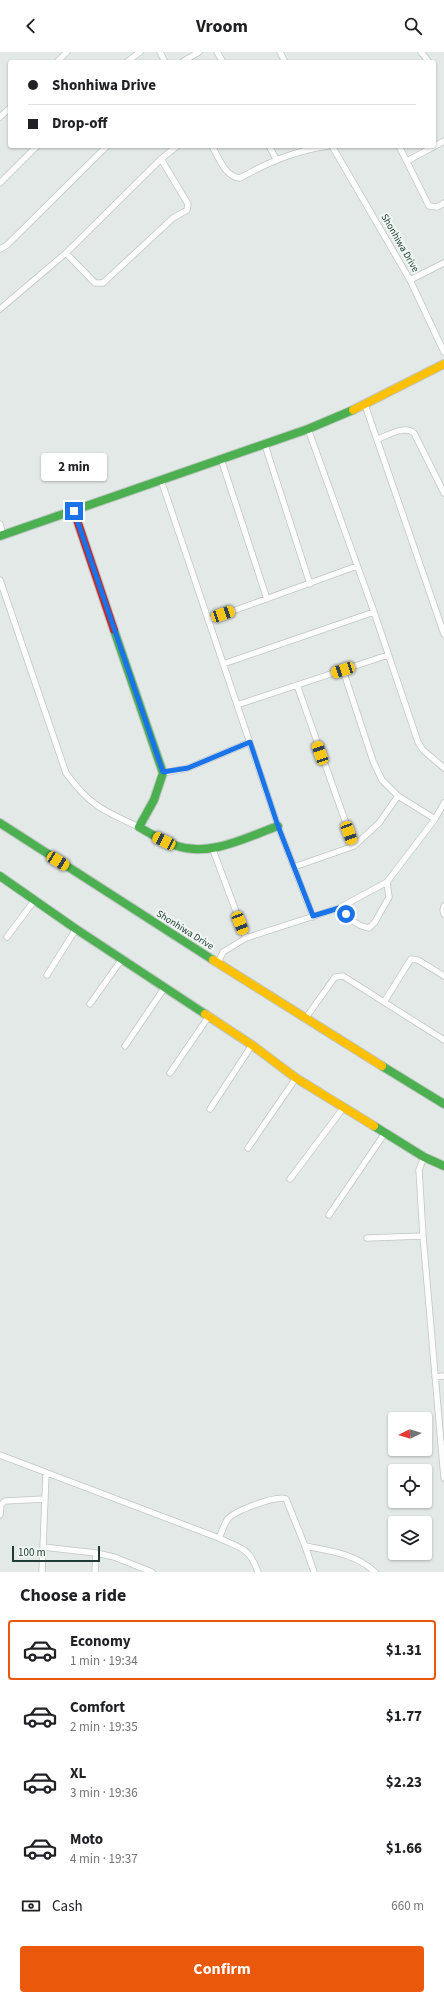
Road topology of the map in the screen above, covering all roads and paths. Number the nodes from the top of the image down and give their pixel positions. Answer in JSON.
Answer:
{"nodes":[{"id":1,"x":67,"y":52,"type":"edge"},
{"id":2,"x":140,"y":52,"type":"edge"},
{"id":3,"x":199,"y":52,"type":"edge"},
{"id":4,"x":421,"y":52,"type":"edge"},
{"id":5,"x":59,"y":60,"type":"edge"},
{"id":6,"x":130,"y":60,"type":"edge"},
{"id":7,"x":185,"y":60,"type":"edge"},
{"id":8,"x":427,"y":60,"type":"edge"},
{"id":9,"x":8,"y":110,"type":"edge"},
{"id":10,"x":0,"y":117,"type":"edge"},
{"id":11,"x":35,"y":148,"type":"edge"},
{"id":12,"x":105,"y":148,"type":"edge"},
{"id":13,"x":175,"y":148,"type":"edge"},
{"id":14,"x":213,"y":148,"type":"edge"},
{"id":15,"x":270,"y":148,"type":"edge"},
{"id":16,"x":317,"y":148,"type":"edge"},
{"id":17,"x":333,"y":148,"type":"edge"},
{"id":18,"x":400,"y":148,"type":"edge"},
{"id":19,"x":431,"y":148,"type":"edge"},
{"id":20,"x":161,"y":159,"type":"junction"},
{"id":21,"x":276,"y":159,"type":"junction"},
{"id":22,"x":407,"y":161,"type":"junction"},
{"id":23,"x":0,"y":182,"type":"edge"},
{"id":24,"x":444,"y":203,"type":"edge"},
{"id":25,"x":0,"y":249,"type":"edge"},
{"id":26,"x":66,"y":253,"type":"junction"},
{"id":27,"x":444,"y":263,"type":"edge"},
{"id":28,"x":410,"y":280,"type":"junction"},
{"id":29,"x":0,"y":309,"type":"edge"},
{"id":30,"x":444,"y":352,"type":"edge"},
{"id":31,"x":444,"y":364,"type":"edge"},
{"id":32,"x":365,"y":405,"type":"junction"},
{"id":33,"x":308,"y":429,"type":"junction"},
{"id":34,"x":378,"y":439,"type":"junction"},
{"id":35,"x":265,"y":445,"type":"junction"},
{"id":36,"x":221,"y":459,"type":"junction"},
{"id":37,"x":161,"y":480,"type":"junction"},
{"id":38,"x":444,"y":493,"type":"edge"},
{"id":39,"x":74,"y":511,"type":"junction"},
{"id":40,"x":0,"y":524,"type":"edge"},
{"id":41,"x":2,"y":536,"type":"edge"},
{"id":42,"x":357,"y":566,"type":"junction"},
{"id":43,"x":0,"y":580,"type":"edge"},
{"id":44,"x":310,"y":584,"type":"junction"},
{"id":45,"x":267,"y":599,"type":"junction"},
{"id":46,"x":374,"y":612,"type":"junction"},
{"id":47,"x":208,"y":620,"type":"junction"},
{"id":48,"x":444,"y":634,"type":"edge"},
{"id":49,"x":388,"y":655,"type":"junction"},
{"id":50,"x":223,"y":664,"type":"junction"},
{"id":51,"x":343,"y":670,"type":"junction"},
{"id":52,"x":297,"y":685,"type":"junction"},
{"id":53,"x":237,"y":705,"type":"junction"},
{"id":54,"x":250,"y":742,"type":"junction"},
{"id":55,"x":444,"y":768,"type":"edge"},
{"id":56,"x":163,"y":772,"type":"junction"},
{"id":57,"x":398,"y":796,"type":"junction"},
{"id":58,"x":444,"y":803,"type":"edge"},
{"id":59,"x":435,"y":819,"type":"junction"},
{"id":60,"x":278,"y":826,"type":"junction"},
{"id":61,"x":1,"y":827,"type":"edge"},
{"id":62,"x":139,"y":827,"type":"junction"},
{"id":63,"x":354,"y":846,"type":"junction"},
{"id":64,"x":213,"y":850,"type":"junction"},
{"id":65,"x":294,"y":867,"type":"junction"},
{"id":66,"x":0,"y":876,"type":"edge"},
{"id":67,"x":387,"y":882,"type":"junction"},
{"id":68,"x":34,"y":901,"type":"junction"},
{"id":69,"x":444,"y":906,"type":"edge"},
{"id":70,"x":339,"y":908,"type":"junction"},
{"id":71,"x":444,"y":914,"type":"edge"},
{"id":72,"x":313,"y":916,"type":"junction"},
{"id":73,"x":76,"y":929,"type":"junction"},
{"id":74,"x":7,"y":937,"type":"dead end"},
{"id":75,"x":246,"y":938,"type":"junction"},
{"id":76,"x":122,"y":959,"type":"junction"},
{"id":77,"x":218,"y":963,"type":"junction"},
{"id":78,"x":47,"y":975,"type":"dead end"},
{"id":79,"x":444,"y":976,"type":"edge"},
{"id":80,"x":165,"y":987,"type":"junction"},
{"id":81,"x":384,"y":1002,"type":"junction"},
{"id":82,"x":90,"y":1004,"type":"dead end"},
{"id":83,"x":209,"y":1016,"type":"junction"},
{"id":84,"x":305,"y":1019,"type":"junction"},
{"id":85,"x":444,"y":1040,"type":"edge"},
{"id":86,"x":252,"y":1045,"type":"junction"},
{"id":87,"x":125,"y":1046,"type":"dead end"},
{"id":88,"x":170,"y":1072,"type":"dead end"},
{"id":89,"x":296,"y":1078,"type":"junction"},
{"id":90,"x":444,"y":1104,"type":"edge"},
{"id":91,"x":344,"y":1107,"type":"junction"},
{"id":92,"x":210,"y":1109,"type":"dead end"},
{"id":93,"x":385,"y":1133,"type":"junction"},
{"id":94,"x":248,"y":1148,"type":"dead end"},
{"id":95,"x":424,"y":1157,"type":"junction"},
{"id":96,"x":444,"y":1166,"type":"edge"},
{"id":97,"x":290,"y":1179,"type":"dead end"},
{"id":98,"x":329,"y":1215,"type":"dead end"},
{"id":99,"x":423,"y":1236,"type":"junction"},
{"id":100,"x":367,"y":1238,"type":"dead end"},
{"id":101,"x":444,"y":1376,"type":"edge"},
{"id":102,"x":435,"y":1377,"type":"junction"},
{"id":103,"x":0,"y":1455,"type":"edge"},
{"id":104,"x":46,"y":1473,"type":"junction"},
{"id":105,"x":444,"y":1478,"type":"edge"},
{"id":106,"x":45,"y":1499,"type":"junction"},
{"id":107,"x":0,"y":1515,"type":"edge"},
{"id":108,"x":219,"y":1538,"type":"junction"},
{"id":109,"x":305,"y":1546,"type":"junction"},
{"id":110,"x":42,"y":1547,"type":"junction"},
{"id":111,"x":96,"y":1553,"type":"junction"},
{"id":112,"x":149,"y":1571,"type":"edge"},
{"id":113,"x":42,"y":1572,"type":"edge"},
{"id":114,"x":95,"y":1572,"type":"edge"},
{"id":115,"x":258,"y":1572,"type":"edge"},
{"id":116,"x":314,"y":1572,"type":"edge"},
{"id":117,"x":375,"y":1572,"type":"edge"}],
"edges":[{"from":1,"to":5,"type":"street"},
{"from":2,"to":6,"type":"street"},
{"from":3,"to":7,"type":"street"},
{"from":4,"to":8,"type":"street"},
{"from":9,"to":10,"type":"street"},
{"from":11,"to":23,"type":"street"},
{"from":12,"to":25,"type":"street"},
{"from":13,"to":20,"type":"street"},
{"from":14,"to":21,"type":"street"},
{"from":15,"to":21,"type":"street"},
{"from":16,"to":21,"type":"street"},
{"from":17,"to":28,"type":"street","name":"Shonhiwa Drive"},
{"from":18,"to":22,"type":"street"},
{"from":19,"to":22,"type":"street"},
{"from":20,"to":26,"type":"street"},
{"from":20,"to":26,"type":"street"},
{"from":22,"to":24,"type":"street"},
{"from":26,"to":29,"type":"street"},
{"from":27,"to":28,"type":"street"},
{"from":28,"to":30,"type":"street","name":"Shonhiwa Drive"},
{"from":31,"to":32,"type":"street"},
{"from":32,"to":33,"type":"street"},
{"from":32,"to":34,"type":"street"},
{"from":33,"to":35,"type":"street"},
{"from":33,"to":42,"type":"street"},
{"from":34,"to":38,"type":"street"},
{"from":34,"to":48,"type":"street"},
{"from":35,"to":36,"type":"street"},
{"from":35,"to":44,"type":"street"},
{"from":36,"to":37,"type":"street"},
{"from":36,"to":45,"type":"street"},
{"from":37,"to":39,"type":"street"},
{"from":37,"to":47,"type":"street"},
{"from":39,"to":41,"type":"street"},
{"from":39,"to":56,"type":"street"},
{"from":40,"to":41,"type":"street"},
{"from":42,"to":44,"type":"street"},
{"from":42,"to":46,"type":"street"},
{"from":43,"to":62,"type":"street"},
{"from":44,"to":45,"type":"street"},
{"from":45,"to":47,"type":"street"},
{"from":46,"to":49,"type":"street"},
{"from":46,"to":50,"type":"street"},
{"from":47,"to":50,"type":"street"},
{"from":49,"to":51,"type":"street"},
{"from":49,"to":55,"type":"street"},
{"from":50,"to":53,"type":"street"},
{"from":51,"to":52,"type":"street"},
{"from":51,"to":57,"type":"street"},
{"from":52,"to":53,"type":"street"},
{"from":52,"to":63,"type":"street"},
{"from":53,"to":54,"type":"street"},
{"from":54,"to":56,"type":"street"},
{"from":54,"to":60,"type":"street"},
{"from":56,"to":62,"type":"street"},
{"from":57,"to":59,"type":"street"},
{"from":57,"to":63,"type":"street"},
{"from":58,"to":59,"type":"street","name":"Shonhiwa Drive"},
{"from":59,"to":67,"type":"street","name":"Shonhiwa Drive"},
{"from":60,"to":64,"type":"street"},
{"from":60,"to":65,"type":"street"},
{"from":61,"to":77,"type":"street","name":"Shonhiwa Drive"},
{"from":62,"to":64,"type":"street"},
{"from":63,"to":65,"type":"street"},
{"from":64,"to":75,"type":"street"},
{"from":65,"to":72,"type":"street"},
{"from":66,"to":68,"type":"street"},
{"from":67,"to":70,"type":"street","name":"Shonhiwa Drive"},
{"from":67,"to":70,"type":"street"},
{"from":68,"to":73,"type":"street"},
{"from":68,"to":74,"type":"street"},
{"from":69,"to":71,"type":"street"},
{"from":70,"to":72,"type":"street","name":"Shonhiwa Drive"},
{"from":72,"to":75,"type":"street","name":"Shonhiwa Drive"},
{"from":73,"to":76,"type":"street"},
{"from":73,"to":78,"type":"street"},
{"from":75,"to":77,"type":"street","name":"Shonhiwa Drive"},
{"from":76,"to":80,"type":"street"},
{"from":76,"to":82,"type":"street"},
{"from":77,"to":84,"type":"street"},
{"from":79,"to":81,"type":"street"},
{"from":80,"to":83,"type":"street"},
{"from":80,"to":87,"type":"street"},
{"from":81,"to":84,"type":"street"},
{"from":81,"to":85,"type":"street"},
{"from":83,"to":86,"type":"street"},
{"from":83,"to":88,"type":"street"},
{"from":84,"to":90,"type":"street"},
{"from":86,"to":89,"type":"street"},
{"from":86,"to":92,"type":"street"},
{"from":89,"to":91,"type":"street"},
{"from":89,"to":94,"type":"street"},
{"from":91,"to":93,"type":"street"},
{"from":91,"to":97,"type":"street"},
{"from":93,"to":95,"type":"street"},
{"from":93,"to":98,"type":"street"},
{"from":95,"to":96,"type":"street"},
{"from":95,"to":99,"type":"street"},
{"from":99,"to":100,"type":"street"},
{"from":99,"to":102,"type":"street"},
{"from":101,"to":102,"type":"street"},
{"from":102,"to":105,"type":"street"},
{"from":103,"to":104,"type":"street"},
{"from":104,"to":106,"type":"street"},
{"from":104,"to":108,"type":"street"},
{"from":106,"to":107,"type":"street"},
{"from":106,"to":110,"type":"street"},
{"from":108,"to":109,"type":"street"},
{"from":108,"to":115,"type":"street"},
{"from":109,"to":116,"type":"street"},
{"from":109,"to":117,"type":"street"},
{"from":110,"to":111,"type":"street"},
{"from":110,"to":113,"type":"street"},
{"from":111,"to":112,"type":"street"},
{"from":111,"to":114,"type":"street"}]}
